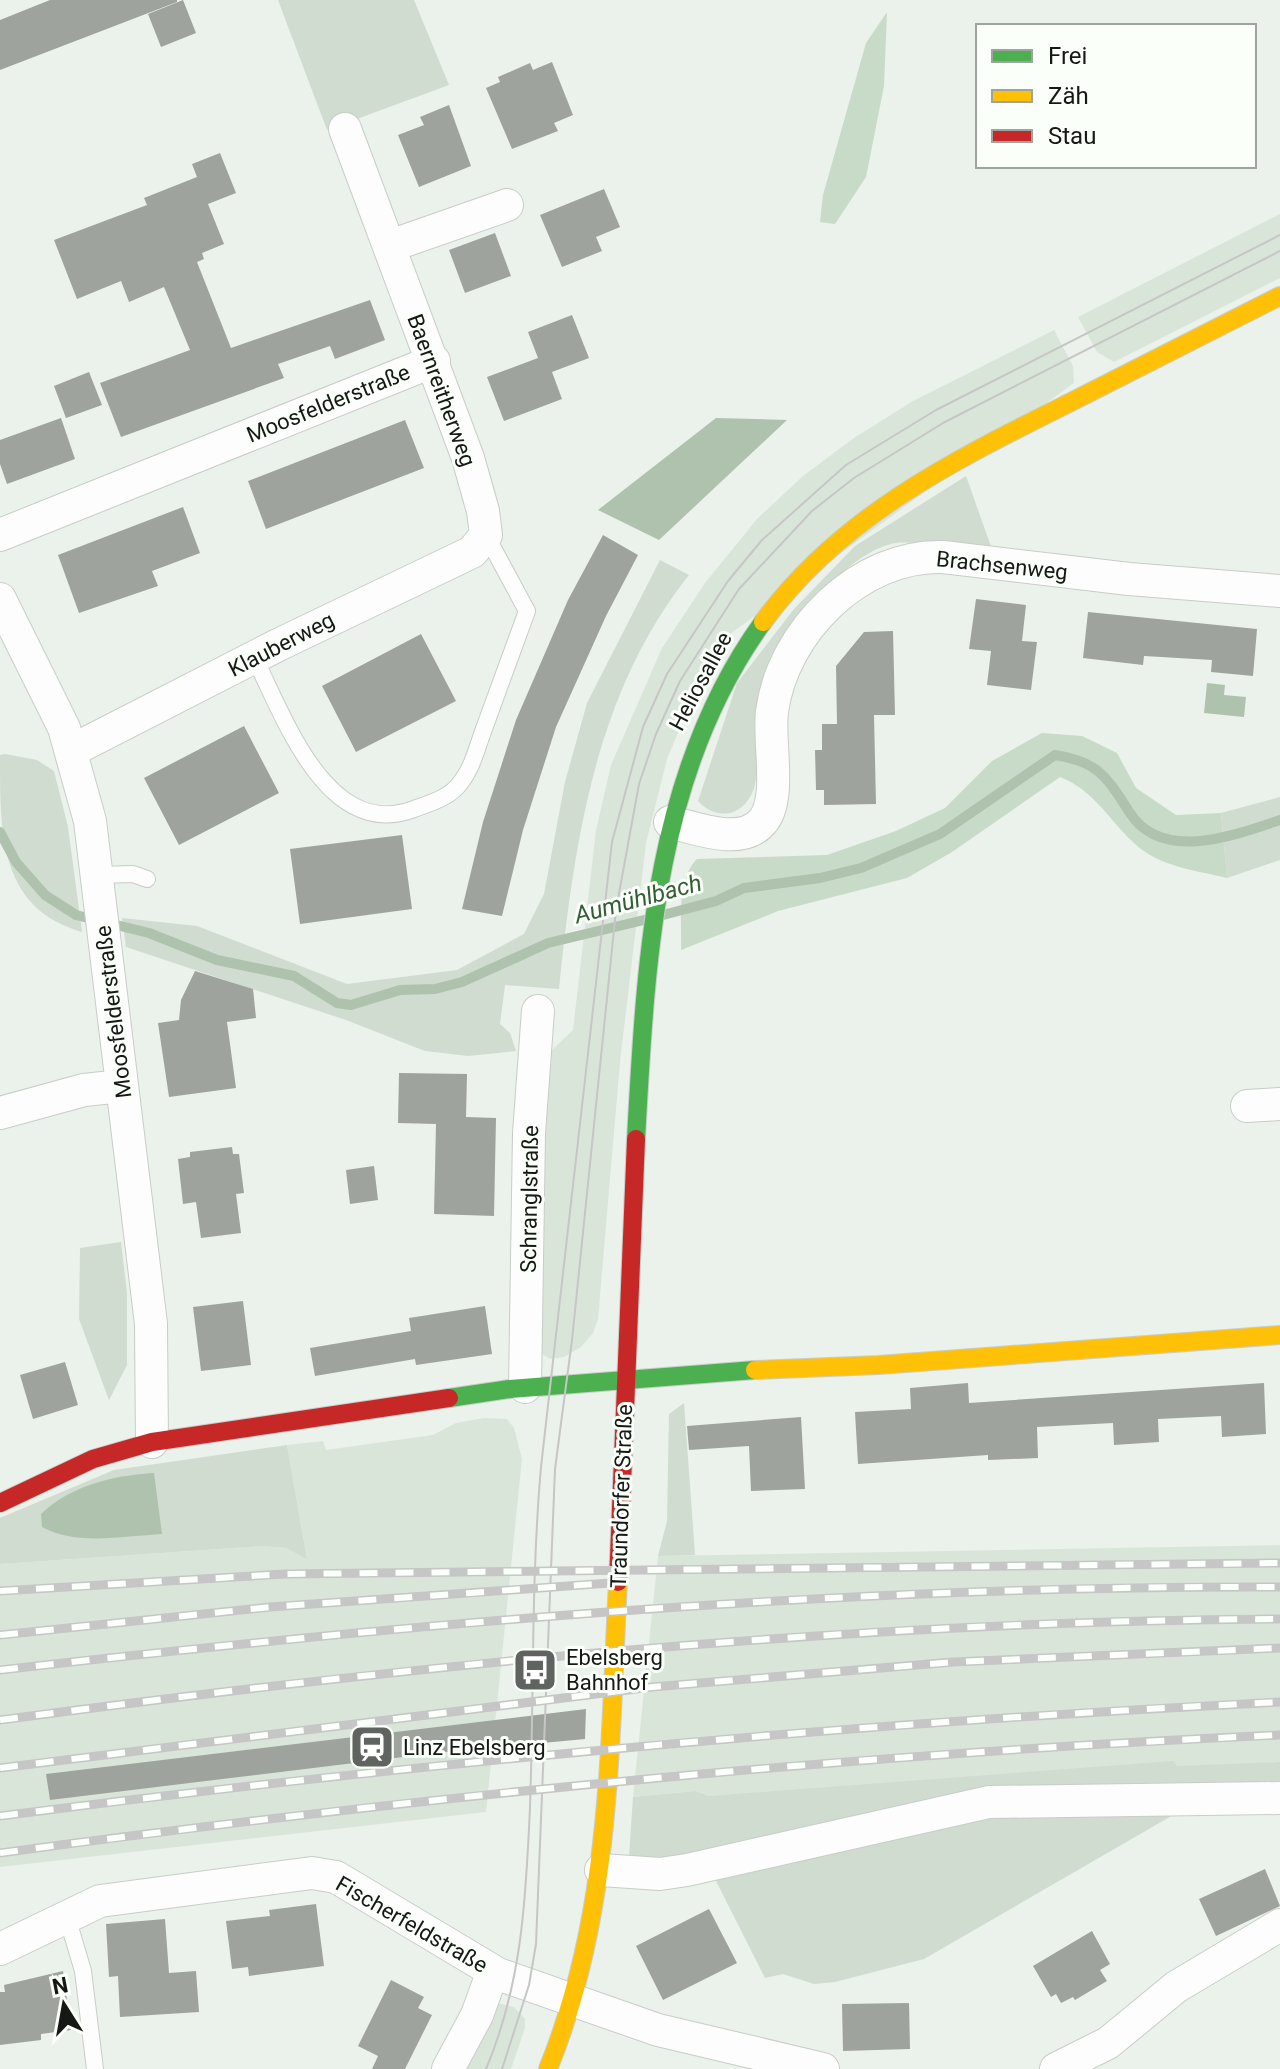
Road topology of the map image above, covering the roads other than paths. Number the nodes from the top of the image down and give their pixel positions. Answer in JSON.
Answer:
{"nodes":[{"id":1,"x":345,"y":129,"type":"dead end"},
{"id":2,"x":507,"y":205,"type":"dead end"},
{"id":3,"x":390,"y":246,"type":"junction"},
{"id":4,"x":1280,"y":296,"type":"edge"},
{"id":5,"x":434,"y":361,"type":"junction"},
{"id":6,"x":0,"y":535,"type":"edge"},
{"id":7,"x":486,"y":535,"type":"junction"},
{"id":8,"x":1280,"y":591,"type":"edge"},
{"id":9,"x":0,"y":599,"type":"edge"},
{"id":10,"x":254,"y":657,"type":"junction"},
{"id":11,"x":73,"y":750,"type":"junction"},
{"id":12,"x":670,"y":822,"type":"junction"},
{"id":13,"x":97,"y":875,"type":"junction"},
{"id":14,"x":147,"y":879,"type":"dead end"},
{"id":15,"x":538,"y":1011,"type":"dead end"},
{"id":16,"x":122,"y":1086,"type":"junction"},
{"id":17,"x":1280,"y":1104,"type":"edge"},
{"id":18,"x":1247,"y":1106,"type":"dead end"},
{"id":19,"x":0,"y":1113,"type":"edge"},
{"id":20,"x":1280,"y":1335,"type":"edge"},
{"id":21,"x":625,"y":1378,"type":"junction"},
{"id":22,"x":525,"y":1387,"type":"junction"},
{"id":23,"x":152,"y":1442,"type":"junction"},
{"id":24,"x":0,"y":1503,"type":"edge"},
{"id":25,"x":1280,"y":1798,"type":"edge"},
{"id":26,"x":601,"y":1870,"type":"junction"},
{"id":27,"x":67,"y":1917,"type":"junction"},
{"id":28,"x":1280,"y":1925,"type":"edge"},
{"id":29,"x":0,"y":1949,"type":"edge"},
{"id":30,"x":493,"y":1971,"type":"junction"},
{"id":31,"x":575,"y":2001,"type":"junction"},
{"id":32,"x":95,"y":2069,"type":"edge"},
{"id":33,"x":448,"y":2069,"type":"edge"},
{"id":34,"x":548,"y":2069,"type":"edge"},
{"id":35,"x":823,"y":2069,"type":"edge"},
{"id":36,"x":1056,"y":2069,"type":"edge"}],
"edges":[{"from":1,"to":3,"type":"street","name":"Baernreitherweg"},
{"from":2,"to":3,"type":"street"},
{"from":3,"to":5,"type":"street","name":"Baernreitherweg"},
{"from":4,"to":12,"type":"street","name":"Heliosallee"},
{"from":5,"to":6,"type":"street","name":"Moosfelderstraße"},
{"from":5,"to":7,"type":"street","name":"Baernreitherweg"},
{"from":7,"to":10,"type":"street","name":"Klauberweg"},
{"from":7,"to":10,"type":"lane"},
{"from":8,"to":12,"type":"street","name":"Brachsenweg"},
{"from":9,"to":11,"type":"street","name":"Moosfelderstraße"},
{"from":10,"to":11,"type":"street","name":"Klauberweg"},
{"from":11,"to":13,"type":"street","name":"Moosfelderstraße"},
{"from":12,"to":21,"type":"street","name":"Heliosallee"},
{"from":13,"to":14,"type":"lane"},
{"from":13,"to":16,"type":"street","name":"Moosfelderstraße"},
{"from":15,"to":22,"type":"street","name":"Schranglstraße"},
{"from":16,"to":19,"type":"street"},
{"from":16,"to":23,"type":"street","name":"Moosfelderstraße"},
{"from":17,"to":18,"type":"street"},
{"from":20,"to":21,"type":"street","name":"Traundorfer Straße"},
{"from":21,"to":22,"type":"street"},
{"from":21,"to":26,"type":"street","name":"Traundorfer Straße"},
{"from":22,"to":23,"type":"street"},
{"from":23,"to":24,"type":"street"},
{"from":25,"to":26,"type":"street"},
{"from":26,"to":31,"type":"street","name":"Traundorfer Straße"},
{"from":27,"to":29,"type":"street","name":"Fischerfeldstraße"},
{"from":27,"to":30,"type":"street","name":"Fischerfeldstraße"},
{"from":27,"to":32,"type":"lane"},
{"from":28,"to":36,"type":"street"},
{"from":30,"to":31,"type":"street","name":"Fischerfeldstraße"},
{"from":30,"to":33,"type":"street"},
{"from":31,"to":34,"type":"street","name":"Traundorfer Straße"},
{"from":31,"to":35,"type":"street","name":"Fischerfeldstraße"}]}
